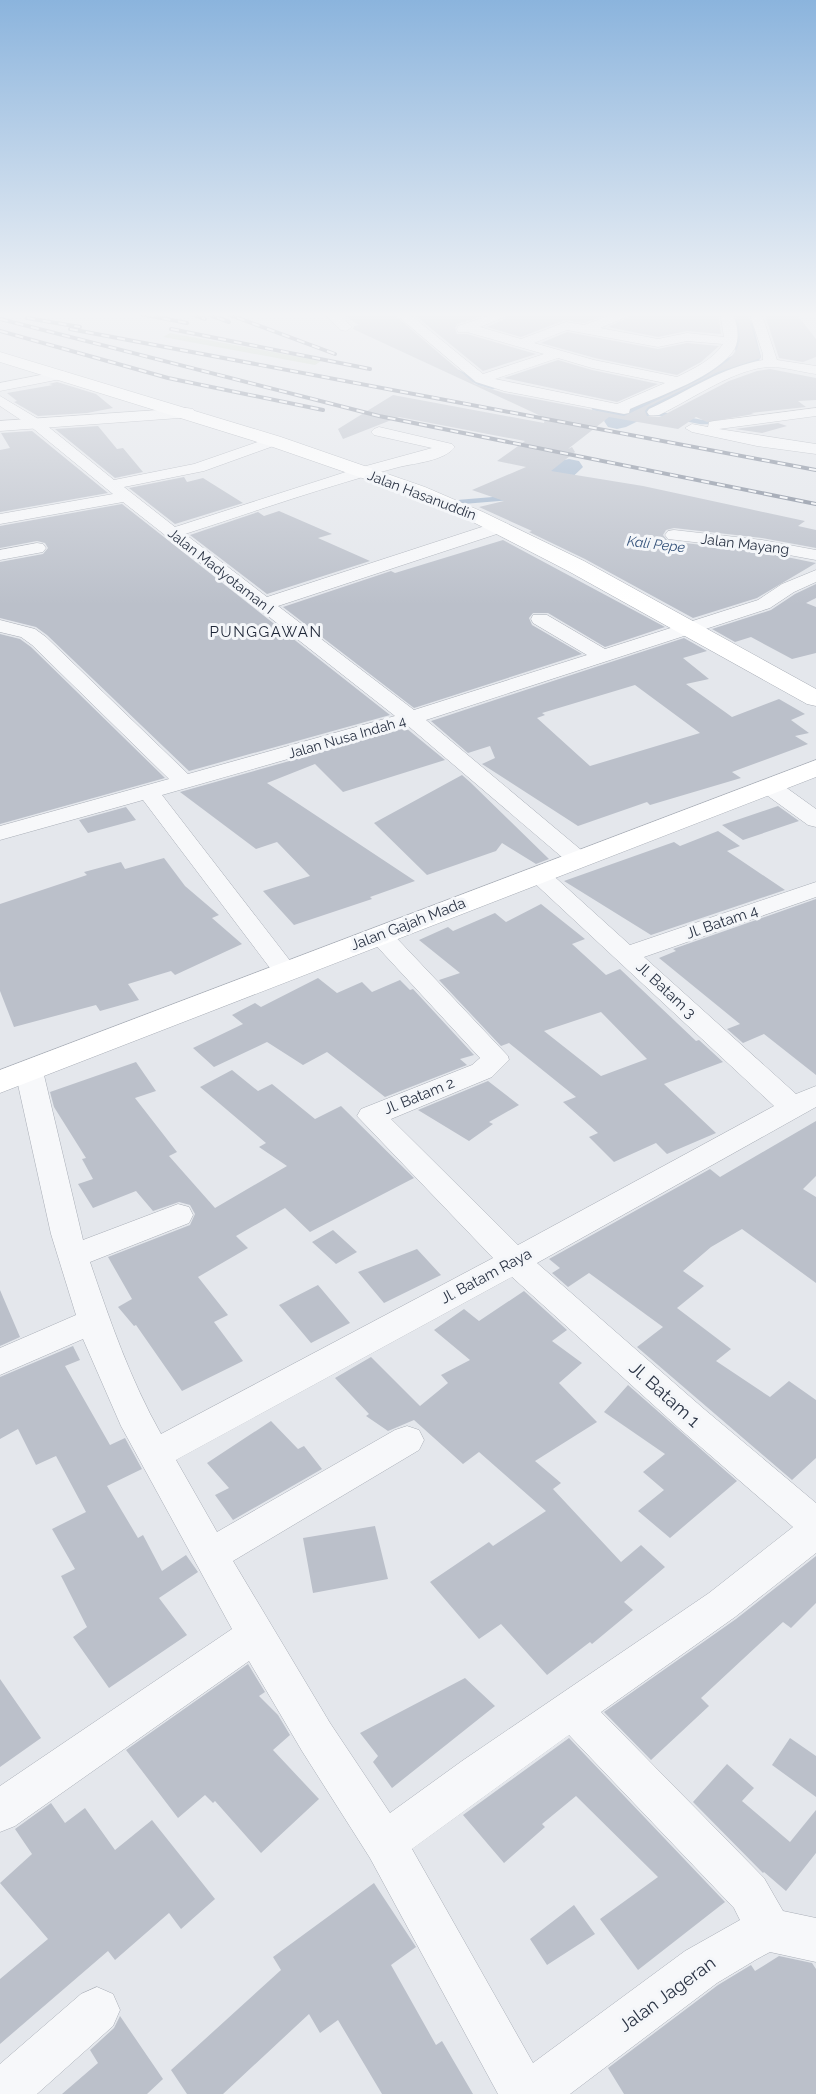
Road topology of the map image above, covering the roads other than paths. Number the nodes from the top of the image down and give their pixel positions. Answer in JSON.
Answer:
{"nodes":[{"id":1,"x":14,"y":410,"type":"edge"},
{"id":2,"x":114,"y":410,"type":"edge"},
{"id":3,"x":176,"y":410,"type":"edge"},
{"id":4,"x":658,"y":410,"type":"edge"},
{"id":5,"x":654,"y":412,"type":"dead end"},
{"id":6,"x":816,"y":412,"type":"edge"},
{"id":7,"x":187,"y":413,"type":"junction"},
{"id":8,"x":105,"y":417,"type":"junction"},
{"id":9,"x":34,"y":423,"type":"junction"},
{"id":10,"x":0,"y":426,"type":"edge"},
{"id":11,"x":379,"y":432,"type":"dead end"},
{"id":12,"x":274,"y":441,"type":"junction"},
{"id":13,"x":816,"y":449,"type":"edge"},
{"id":14,"x":361,"y":472,"type":"junction"},
{"id":15,"x":111,"y":485,"type":"junction"},
{"id":16,"x":126,"y":497,"type":"junction"},
{"id":17,"x":0,"y":519,"type":"edge"},
{"id":18,"x":500,"y":528,"type":"junction"},
{"id":19,"x":172,"y":533,"type":"junction"},
{"id":20,"x":674,"y":535,"type":"dead end"},
{"id":21,"x":37,"y":548,"type":"dead end"},
{"id":22,"x":0,"y":555,"type":"edge"},
{"id":23,"x":816,"y":555,"type":"edge"},
{"id":24,"x":816,"y":575,"type":"edge"},
{"id":25,"x":264,"y":604,"type":"junction"},
{"id":26,"x":540,"y":619,"type":"dead end"},
{"id":27,"x":0,"y":626,"type":"edge"},
{"id":28,"x":690,"y":627,"type":"junction"},
{"id":29,"x":604,"y":657,"type":"junction"},
{"id":30,"x":816,"y":699,"type":"edge"},
{"id":31,"x":411,"y":718,"type":"junction"},
{"id":32,"x":816,"y":768,"type":"edge"},
{"id":33,"x":185,"y":783,"type":"junction"},
{"id":34,"x":769,"y":786,"type":"junction"},
{"id":35,"x":149,"y":793,"type":"junction"},
{"id":36,"x":816,"y":820,"type":"edge"},
{"id":37,"x":0,"y":833,"type":"edge"},
{"id":38,"x":578,"y":859,"type":"junction"},
{"id":39,"x":538,"y":874,"type":"junction"},
{"id":40,"x":816,"y":889,"type":"edge"},
{"id":41,"x":380,"y":935,"type":"junction"},
{"id":42,"x":627,"y":954,"type":"junction"},
{"id":43,"x":285,"y":971,"type":"junction"},
{"id":44,"x":14,"y":1077,"type":"edge"},
{"id":45,"x":804,"y":1101,"type":"edge"},
{"id":46,"x":178,"y":1215,"type":"dead end"},
{"id":47,"x":73,"y":1256,"type":"junction"},
{"id":48,"x":515,"y":1261,"type":"junction"},
{"id":49,"x":93,"y":1321,"type":"junction"},
{"id":50,"x":0,"y":1362,"type":"edge"},
{"id":51,"x":407,"y":1440,"type":"dead end"},
{"id":52,"x":155,"y":1454,"type":"junction"},
{"id":53,"x":816,"y":1525,"type":"edge"},
{"id":54,"x":816,"y":1531,"type":"edge"},
{"id":55,"x":212,"y":1554,"type":"junction"},
{"id":56,"x":255,"y":1635,"type":"junction"},
{"id":57,"x":572,"y":1709,"type":"junction"},
{"id":58,"x":0,"y":1811,"type":"edge"},
{"id":59,"x":385,"y":1843,"type":"junction"},
{"id":60,"x":768,"y":1930,"type":"junction"},
{"id":61,"x":816,"y":1940,"type":"edge"},
{"id":62,"x":97,"y":2010,"type":"dead end"},
{"id":63,"x":1,"y":2094,"type":"edge"},
{"id":64,"x":524,"y":2094,"type":"edge"},
{"id":65,"x":531,"y":2094,"type":"edge"}],
"edges":[{"from":1,"to":9,"type":"street","name":"Jalan Madyotaman I"},
{"from":2,"to":8,"type":"street"},
{"from":3,"to":7,"type":"main road","name":"Jalan Hasanuddin"},
{"from":4,"to":5,"type":"street"},
{"from":6,"to":13,"type":"street"},
{"from":7,"to":8,"type":"street"},
{"from":7,"to":12,"type":"main road","name":"Jalan Hasanuddin"},
{"from":8,"to":9,"type":"street"},
{"from":9,"to":10,"type":"street"},
{"from":9,"to":15,"type":"street","name":"Jalan Madyotaman I"},
{"from":11,"to":14,"type":"street"},
{"from":12,"to":14,"type":"main road","name":"Jalan Hasanuddin"},
{"from":12,"to":15,"type":"street"},
{"from":14,"to":18,"type":"main road","name":"Jalan Hasanuddin"},
{"from":14,"to":19,"type":"street"},
{"from":15,"to":16,"type":"street","name":"Jalan Madyotaman I"},
{"from":16,"to":17,"type":"street"},
{"from":16,"to":19,"type":"street","name":"Jalan Madyotaman I"},
{"from":18,"to":25,"type":"street"},
{"from":18,"to":28,"type":"main road","name":"Jalan Hasanuddin"},
{"from":19,"to":25,"type":"street","name":"Jalan Madyotaman I"},
{"from":20,"to":23,"type":"street","name":"Jalan Mayang"},
{"from":21,"to":22,"type":"street"},
{"from":24,"to":28,"type":"street","name":"Jalan Nusa Indah 4"},
{"from":25,"to":31,"type":"street","name":"Jalan Madyotaman I"},
{"from":26,"to":29,"type":"street"},
{"from":27,"to":33,"type":"street"},
{"from":28,"to":29,"type":"street","name":"Jalan Nusa Indah 4"},
{"from":28,"to":30,"type":"main road","name":"Jalan Hasanuddin"},
{"from":29,"to":31,"type":"street","name":"Jalan Nusa Indah 4"},
{"from":31,"to":33,"type":"street","name":"Jalan Nusa Indah 4"},
{"from":31,"to":38,"type":"street","name":"Jalan Madyotaman I"},
{"from":32,"to":34,"type":"main road","name":"Jalan Gajah Mada"},
{"from":33,"to":35,"type":"street","name":"Jalan Nusa Indah 4"},
{"from":34,"to":36,"type":"street"},
{"from":34,"to":38,"type":"main road","name":"Jalan Gajah Mada"},
{"from":35,"to":37,"type":"street","name":"Jalan Nusa Indah 4"},
{"from":35,"to":43,"type":"street"},
{"from":38,"to":39,"type":"main road","name":"Jalan Gajah Mada"},
{"from":39,"to":41,"type":"main road","name":"Jalan Gajah Mada"},
{"from":39,"to":42,"type":"street","name":"Jl. Batam 3"},
{"from":40,"to":42,"type":"street","name":"Jl. Batam 4"},
{"from":41,"to":43,"type":"main road","name":"Jalan Gajah Mada"},
{"from":41,"to":48,"type":"street","name":"Jl. Batam 2"},
{"from":42,"to":45,"type":"street","name":"Jl. Batam 3"},
{"from":43,"to":44,"type":"main road","name":"Jalan Gajah Mada"},
{"from":44,"to":47,"type":"street"},
{"from":45,"to":48,"type":"street","name":"Jl. Batam Raya"},
{"from":46,"to":47,"type":"street"},
{"from":47,"to":49,"type":"street"},
{"from":48,"to":52,"type":"street","name":"Jl. Batam Raya"},
{"from":48,"to":53,"type":"street","name":"Jl. Batam 1"},
{"from":49,"to":50,"type":"street"},
{"from":49,"to":52,"type":"street"},
{"from":51,"to":55,"type":"street"},
{"from":52,"to":55,"type":"street"},
{"from":54,"to":57,"type":"street"},
{"from":55,"to":56,"type":"street"},
{"from":56,"to":58,"type":"street"},
{"from":56,"to":59,"type":"street"},
{"from":57,"to":59,"type":"street"},
{"from":57,"to":60,"type":"street"},
{"from":59,"to":64,"type":"street"},
{"from":60,"to":61,"type":"street"},
{"from":60,"to":65,"type":"street","name":"Jalan Jageran"},
{"from":62,"to":63,"type":"street"}]}
